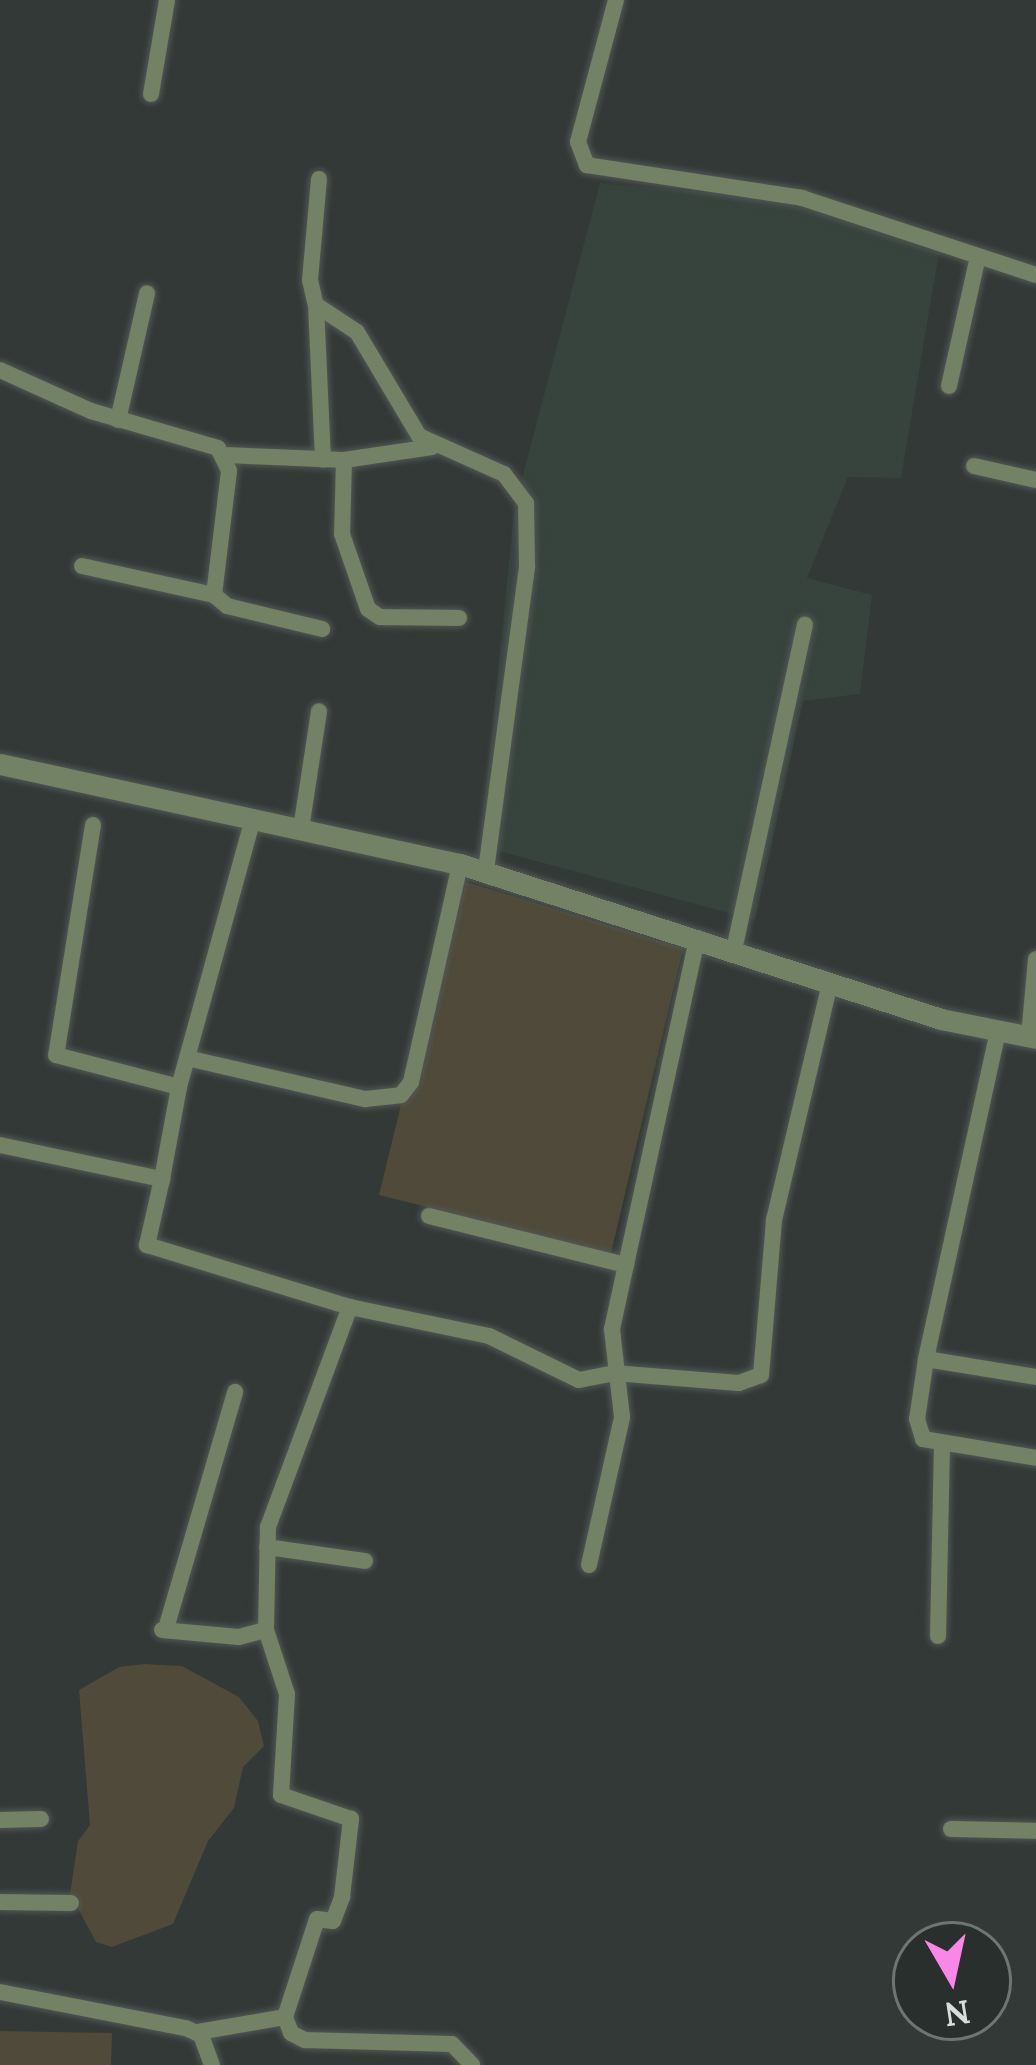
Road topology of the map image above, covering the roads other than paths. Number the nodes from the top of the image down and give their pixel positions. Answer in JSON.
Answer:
{"nodes":[{"id":1,"x":167,"y":0,"type":"edge"},
{"id":2,"x":616,"y":0,"type":"edge"},
{"id":3,"x":151,"y":94,"type":"dead end"},
{"id":4,"x":319,"y":179,"type":"dead end"},
{"id":5,"x":978,"y":256,"type":"junction"},
{"id":6,"x":1036,"y":275,"type":"edge"},
{"id":7,"x":147,"y":293,"type":"dead end"},
{"id":8,"x":316,"y":305,"type":"junction"},
{"id":9,"x":0,"y":370,"type":"edge"},
{"id":10,"x":949,"y":386,"type":"dead end"},
{"id":11,"x":118,"y":419,"type":"junction"},
{"id":12,"x":432,"y":447,"type":"junction"},
{"id":13,"x":225,"y":455,"type":"junction"},
{"id":14,"x":323,"y":460,"type":"junction"},
{"id":15,"x":344,"y":460,"type":"junction"},
{"id":16,"x":974,"y":466,"type":"dead end"},
{"id":17,"x":1036,"y":480,"type":"edge"},
{"id":18,"x":82,"y":566,"type":"dead end"},
{"id":19,"x":214,"y":595,"type":"junction"},
{"id":20,"x":459,"y":618,"type":"dead end"},
{"id":21,"x":806,"y":625,"type":"dead end"},
{"id":22,"x":322,"y":629,"type":"dead end"},
{"id":23,"x":319,"y":711,"type":"dead end"},
{"id":24,"x":0,"y":764,"type":"edge"},
{"id":25,"x":253,"y":819,"type":"junction"},
{"id":26,"x":93,"y":825,"type":"dead end"},
{"id":27,"x":301,"y":830,"type":"junction"},
{"id":28,"x":460,"y":864,"type":"junction"},
{"id":29,"x":486,"y":872,"type":"junction"},
{"id":30,"x":697,"y":938,"type":"junction"},
{"id":31,"x":734,"y":950,"type":"junction"},
{"id":32,"x":1036,"y":958,"type":"edge"},
{"id":33,"x":830,"y":982,"type":"junction"},
{"id":34,"x":998,"y":1030,"type":"junction"},
{"id":35,"x":1032,"y":1037,"type":"edge"},
{"id":36,"x":187,"y":1058,"type":"junction"},
{"id":37,"x":179,"y":1087,"type":"junction"},
{"id":38,"x":0,"y":1145,"type":"edge"},
{"id":39,"x":162,"y":1179,"type":"junction"},
{"id":40,"x":429,"y":1216,"type":"dead end"},
{"id":41,"x":626,"y":1265,"type":"junction"},
{"id":42,"x":350,"y":1307,"type":"junction"},
{"id":43,"x":926,"y":1359,"type":"junction"},
{"id":44,"x":614,"y":1373,"type":"junction"},
{"id":45,"x":1036,"y":1377,"type":"edge"},
{"id":46,"x":235,"y":1392,"type":"dead end"},
{"id":47,"x":943,"y":1445,"type":"junction"},
{"id":48,"x":1036,"y":1458,"type":"edge"},
{"id":49,"x":267,"y":1547,"type":"junction"},
{"id":50,"x":364,"y":1561,"type":"dead end"},
{"id":51,"x":590,"y":1564,"type":"dead end"},
{"id":52,"x":266,"y":1630,"type":"junction"},
{"id":53,"x":938,"y":1636,"type":"dead end"},
{"id":54,"x":41,"y":1819,"type":"dead end"},
{"id":55,"x":0,"y":1820,"type":"edge"},
{"id":56,"x":951,"y":1829,"type":"dead end"},
{"id":57,"x":1036,"y":1831,"type":"edge"},
{"id":58,"x":0,"y":1902,"type":"edge"},
{"id":59,"x":71,"y":1903,"type":"dead end"},
{"id":60,"x":0,"y":1992,"type":"edge"},
{"id":61,"x":285,"y":2017,"type":"junction"},
{"id":62,"x":198,"y":2032,"type":"junction"},
{"id":63,"x":212,"y":2065,"type":"edge"},
{"id":64,"x":472,"y":2065,"type":"edge"}],
"edges":[{"from":1,"to":3,"type":"street"},
{"from":2,"to":5,"type":"street"},
{"from":4,"to":8,"type":"street"},
{"from":5,"to":6,"type":"street"},
{"from":5,"to":10,"type":"street"},
{"from":7,"to":11,"type":"street"},
{"from":8,"to":12,"type":"street"},
{"from":8,"to":14,"type":"street"},
{"from":9,"to":11,"type":"street"},
{"from":11,"to":13,"type":"street"},
{"from":12,"to":15,"type":"street"},
{"from":12,"to":29,"type":"street"},
{"from":13,"to":14,"type":"street"},
{"from":13,"to":19,"type":"street"},
{"from":14,"to":15,"type":"street"},
{"from":15,"to":20,"type":"street"},
{"from":16,"to":17,"type":"street"},
{"from":18,"to":19,"type":"street"},
{"from":19,"to":22,"type":"street"},
{"from":21,"to":31,"type":"street"},
{"from":23,"to":27,"type":"street"},
{"from":24,"to":25,"type":"street"},
{"from":25,"to":27,"type":"street"},
{"from":25,"to":36,"type":"street"},
{"from":26,"to":37,"type":"street"},
{"from":27,"to":28,"type":"street"},
{"from":28,"to":29,"type":"street"},
{"from":28,"to":36,"type":"street"},
{"from":29,"to":30,"type":"street"},
{"from":30,"to":31,"type":"street"},
{"from":30,"to":41,"type":"street"},
{"from":31,"to":33,"type":"street"},
{"from":32,"to":35,"type":"street"},
{"from":33,"to":34,"type":"street"},
{"from":33,"to":44,"type":"street"},
{"from":34,"to":35,"type":"street"},
{"from":34,"to":43,"type":"street"},
{"from":36,"to":37,"type":"street"},
{"from":37,"to":39,"type":"street"},
{"from":38,"to":39,"type":"street"},
{"from":39,"to":42,"type":"street"},
{"from":40,"to":41,"type":"street"},
{"from":41,"to":44,"type":"street"},
{"from":42,"to":44,"type":"street"},
{"from":42,"to":49,"type":"street"},
{"from":43,"to":45,"type":"street"},
{"from":43,"to":47,"type":"street"},
{"from":44,"to":51,"type":"street"},
{"from":46,"to":52,"type":"street"},
{"from":47,"to":48,"type":"street"},
{"from":47,"to":53,"type":"street"},
{"from":49,"to":50,"type":"street"},
{"from":49,"to":52,"type":"street"},
{"from":52,"to":61,"type":"street"},
{"from":54,"to":55,"type":"street"},
{"from":56,"to":57,"type":"street"},
{"from":58,"to":59,"type":"street"},
{"from":60,"to":62,"type":"street"},
{"from":61,"to":62,"type":"street"},
{"from":61,"to":64,"type":"street"},
{"from":62,"to":63,"type":"street"}]}
